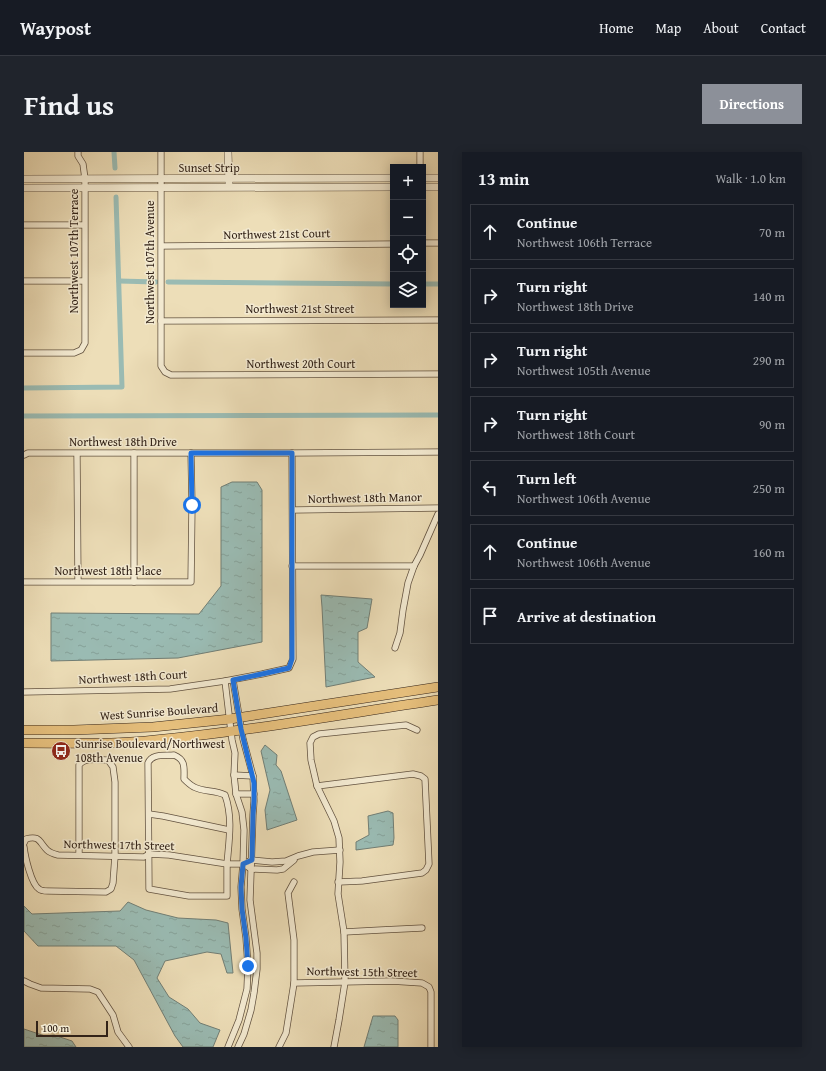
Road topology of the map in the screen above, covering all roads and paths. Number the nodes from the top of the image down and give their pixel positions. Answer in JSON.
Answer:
{"nodes":[{"id":1,"x":78,"y":152,"type":"edge"},
{"id":2,"x":161,"y":152,"type":"edge"},
{"id":3,"x":228,"y":152,"type":"edge"},
{"id":4,"x":420,"y":152,"type":"edge"},
{"id":5,"x":420,"y":164,"type":"edge"},
{"id":6,"x":390,"y":178,"type":"edge"},
{"id":7,"x":426,"y":178,"type":"edge"},
{"id":8,"x":438,"y":178,"type":"edge"},
{"id":9,"x":24,"y":179,"type":"edge"},
{"id":10,"x":85,"y":179,"type":"junction"},
{"id":11,"x":161,"y":179,"type":"junction"},
{"id":12,"x":229,"y":179,"type":"junction"},
{"id":13,"x":390,"y":187,"type":"edge"},
{"id":14,"x":426,"y":187,"type":"edge"},
{"id":15,"x":438,"y":187,"type":"edge"},
{"id":16,"x":24,"y":188,"type":"edge"},
{"id":17,"x":85,"y":188,"type":"junction"},
{"id":18,"x":161,"y":188,"type":"junction"},
{"id":19,"x":229,"y":188,"type":"junction"},
{"id":20,"x":24,"y":225,"type":"edge"},
{"id":21,"x":84,"y":225,"type":"junction"},
{"id":22,"x":426,"y":243,"type":"edge"},
{"id":23,"x":438,"y":243,"type":"edge"},
{"id":24,"x":390,"y":244,"type":"edge"},
{"id":25,"x":162,"y":246,"type":"junction"},
{"id":26,"x":24,"y":281,"type":"edge"},
{"id":27,"x":84,"y":281,"type":"junction"},
{"id":28,"x":438,"y":320,"type":"edge"},
{"id":29,"x":161,"y":321,"type":"junction"},
{"id":30,"x":24,"y":353,"type":"edge"},
{"id":31,"x":165,"y":372,"type":"joint"},
{"id":32,"x":438,"y":374,"type":"edge"},
{"id":33,"x":438,"y":452,"type":"edge"},
{"id":34,"x":134,"y":453,"type":"junction"},
{"id":35,"x":191,"y":453,"type":"junction"},
{"id":36,"x":292,"y":453,"type":"junction"},
{"id":37,"x":77,"y":454,"type":"junction"},
{"id":38,"x":24,"y":455,"type":"edge"},
{"id":39,"x":438,"y":508,"type":"edge"},
{"id":40,"x":293,"y":510,"type":"junction"},
{"id":41,"x":438,"y":514,"type":"edge"},
{"id":42,"x":292,"y":566,"type":"junction"},
{"id":43,"x":414,"y":566,"type":"junction"},
{"id":44,"x":78,"y":581,"type":"junction"},
{"id":45,"x":24,"y":582,"type":"edge"},
{"id":46,"x":134,"y":582,"type":"junction"},
{"id":47,"x":395,"y":648,"type":"dead end"},
{"id":48,"x":233,"y":680,"type":"junction"},
{"id":49,"x":224,"y":681,"type":"junction"},
{"id":50,"x":438,"y":687,"type":"edge"},
{"id":51,"x":24,"y":692,"type":"edge"},
{"id":52,"x":438,"y":700,"type":"edge"},
{"id":53,"x":234,"y":718,"type":"junction"},
{"id":54,"x":241,"y":729,"type":"junction"},
{"id":55,"x":24,"y":730,"type":"edge"},
{"id":56,"x":417,"y":730,"type":"dead end"},
{"id":57,"x":231,"y":731,"type":"junction"},
{"id":58,"x":24,"y":743,"type":"edge"},
{"id":59,"x":234,"y":775,"type":"junction"},
{"id":60,"x":252,"y":776,"type":"junction"},
{"id":61,"x":317,"y":786,"type":"junction"},
{"id":62,"x":236,"y":794,"type":"junction"},
{"id":63,"x":254,"y":794,"type":"junction"},
{"id":64,"x":149,"y":814,"type":"junction"},
{"id":65,"x":229,"y":830,"type":"junction"},
{"id":66,"x":25,"y":841,"type":"edge"},
{"id":67,"x":24,"y":847,"type":"edge"},
{"id":68,"x":340,"y":850,"type":"junction"},
{"id":69,"x":149,"y":854,"type":"junction"},
{"id":70,"x":79,"y":856,"type":"junction"},
{"id":71,"x":115,"y":856,"type":"junction"},
{"id":72,"x":298,"y":856,"type":"junction"},
{"id":73,"x":252,"y":860,"type":"junction"},
{"id":74,"x":227,"y":864,"type":"junction"},
{"id":75,"x":243,"y":864,"type":"junction"},
{"id":76,"x":251,"y":869,"type":"junction"},
{"id":77,"x":294,"y":882,"type":"dead end"},
{"id":78,"x":338,"y":882,"type":"junction"},
{"id":79,"x":422,"y":928,"type":"dead end"},
{"id":80,"x":344,"y":932,"type":"junction"},
{"id":81,"x":24,"y":980,"type":"edge"},
{"id":82,"x":345,"y":982,"type":"junction"},
{"id":83,"x":294,"y":983,"type":"junction"},
{"id":84,"x":129,"y":1047,"type":"edge"},
{"id":85,"x":228,"y":1047,"type":"edge"},
{"id":86,"x":238,"y":1047,"type":"edge"},
{"id":87,"x":279,"y":1047,"type":"edge"},
{"id":88,"x":334,"y":1047,"type":"edge"},
{"id":89,"x":431,"y":1047,"type":"edge"}],
"edges":[{"from":1,"to":10,"type":"street","name":"Northwest 107th Terrace"},
{"from":2,"to":11,"type":"street","name":"Northwest 107th Avenue"},
{"from":3,"to":12,"type":"street"},
{"from":4,"to":5,"type":"street"},
{"from":6,"to":12,"type":"street","name":"Sunset Strip"},
{"from":7,"to":8,"type":"street"},
{"from":9,"to":10,"type":"street","name":"Sunset Strip"},
{"from":10,"to":11,"type":"street","name":"Sunset Strip"},
{"from":10,"to":17,"type":"street","name":"Northwest 107th Terrace"},
{"from":11,"to":12,"type":"street","name":"Sunset Strip"},
{"from":11,"to":18,"type":"street","name":"Northwest 107th Avenue"},
{"from":12,"to":19,"type":"street"},
{"from":13,"to":19,"type":"street","name":"Sunset Strip"},
{"from":14,"to":15,"type":"street"},
{"from":16,"to":17,"type":"street","name":"Sunset Strip"},
{"from":17,"to":18,"type":"street","name":"Sunset Strip"},
{"from":17,"to":21,"type":"street","name":"Northwest 107th Terrace"},
{"from":18,"to":19,"type":"street","name":"Sunset Strip"},
{"from":18,"to":25,"type":"street","name":"Northwest 107th Avenue"},
{"from":20,"to":21,"type":"street"},
{"from":21,"to":27,"type":"street","name":"Northwest 107th Terrace"},
{"from":22,"to":23,"type":"street"},
{"from":24,"to":25,"type":"street","name":"Northwest 21st Court"},
{"from":25,"to":29,"type":"street","name":"Northwest 107th Avenue"},
{"from":26,"to":27,"type":"street"},
{"from":27,"to":30,"type":"street","name":"Northwest 107th Terrace"},
{"from":28,"to":29,"type":"street","name":"Northwest 21st Street"},
{"from":29,"to":31,"type":"street","name":"Northwest 107th Avenue"},
{"from":31,"to":32,"type":"street","name":"Northwest 20th Court"},
{"from":33,"to":36,"type":"street","name":"Northwest 18th Drive"},
{"from":34,"to":35,"type":"street","name":"Northwest 18th Drive"},
{"from":34,"to":37,"type":"street","name":"Northwest 18th Drive"},
{"from":34,"to":46,"type":"street"},
{"from":35,"to":36,"type":"street","name":"Northwest 18th Drive"},
{"from":35,"to":46,"type":"street","name":"Northwest 18th Place"},
{"from":36,"to":40,"type":"street"},
{"from":37,"to":38,"type":"street","name":"Northwest 18th Drive"},
{"from":37,"to":44,"type":"street"},
{"from":39,"to":40,"type":"street","name":"Northwest 18th Manor"},
{"from":40,"to":42,"type":"street"},
{"from":41,"to":43,"type":"street"},
{"from":42,"to":43,"type":"street"},
{"from":42,"to":48,"type":"street","name":"Northwest 18th Court"},
{"from":43,"to":47,"type":"street"},
{"from":44,"to":45,"type":"street","name":"Northwest 18th Place"},
{"from":44,"to":46,"type":"street","name":"Northwest 18th Place"},
{"from":48,"to":49,"type":"street","name":"Northwest 18th Court"},
{"from":48,"to":53,"type":"street"},
{"from":49,"to":51,"type":"street","name":"Northwest 18th Court"},
{"from":49,"to":53,"type":"street"},
{"from":50,"to":53,"type":"highway","name":"West Sunrise Boulevard"},
{"from":52,"to":54,"type":"highway","name":"West Sunrise Boulevard"},
{"from":53,"to":54,"type":"street"},
{"from":53,"to":55,"type":"highway","name":"West Sunrise Boulevard"},
{"from":53,"to":57,"type":"street"},
{"from":54,"to":57,"type":"highway","name":"West Sunrise Boulevard"},
{"from":54,"to":60,"type":"street"},
{"from":56,"to":61,"type":"street"},
{"from":57,"to":58,"type":"highway","name":"West Sunrise Boulevard"},
{"from":57,"to":59,"type":"street"},
{"from":59,"to":60,"type":"street"},
{"from":59,"to":62,"type":"street"},
{"from":60,"to":63,"type":"street"},
{"from":61,"to":68,"type":"street"},
{"from":61,"to":78,"type":"street"},
{"from":62,"to":63,"type":"street"},
{"from":62,"to":75,"type":"street"},
{"from":63,"to":73,"type":"street"},
{"from":64,"to":65,"type":"street"},
{"from":64,"to":65,"type":"street"},
{"from":64,"to":69,"type":"street"},
{"from":65,"to":74,"type":"street"},
{"from":66,"to":70,"type":"street","name":"Northwest 17th Street"},
{"from":67,"to":71,"type":"street"},
{"from":68,"to":72,"type":"street","name":"Northwest 17th Street"},
{"from":68,"to":78,"type":"street"},
{"from":69,"to":71,"type":"street","name":"Northwest 17th Street"},
{"from":69,"to":74,"type":"street","name":"Northwest 17th Street"},
{"from":69,"to":74,"type":"street"},
{"from":70,"to":71,"type":"street","name":"Northwest 17th Street"},
{"from":70,"to":71,"type":"street"},
{"from":72,"to":73,"type":"street","name":"Northwest 17th Street"},
{"from":72,"to":76,"type":"street","name":"Northwest 17th Street"},
{"from":73,"to":75,"type":"street","name":"Northwest 17th Street"},
{"from":73,"to":76,"type":"street"},
{"from":74,"to":75,"type":"street","name":"Northwest 17th Street"},
{"from":75,"to":76,"type":"street","name":"Northwest 17th Street"},
{"from":75,"to":85,"type":"street"},
{"from":76,"to":86,"type":"street"},
{"from":77,"to":83,"type":"street"},
{"from":78,"to":80,"type":"street"},
{"from":79,"to":80,"type":"street"},
{"from":80,"to":82,"type":"street"},
{"from":81,"to":84,"type":"street"},
{"from":82,"to":83,"type":"street","name":"Northwest 15th Street"},
{"from":82,"to":88,"type":"street"},
{"from":82,"to":89,"type":"street","name":"Northwest 15th Street"},
{"from":83,"to":87,"type":"street"}]}
